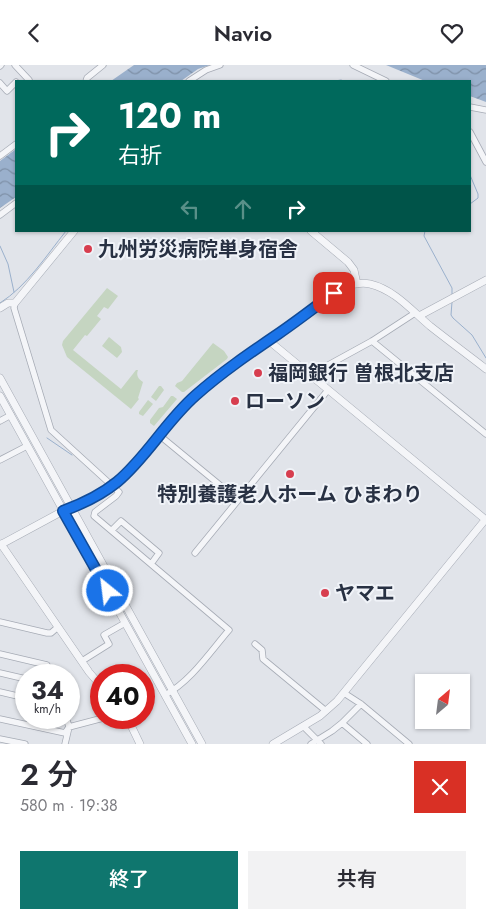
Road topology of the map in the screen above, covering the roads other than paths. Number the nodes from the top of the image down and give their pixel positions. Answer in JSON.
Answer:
{"nodes":[{"id":1,"x":15,"y":65,"type":"edge"},
{"id":2,"x":103,"y":65,"type":"edge"},
{"id":3,"x":220,"y":65,"type":"edge"},
{"id":4,"x":353,"y":65,"type":"edge"},
{"id":5,"x":24,"y":74,"type":"junction"},
{"id":6,"x":17,"y":80,"type":"edge"},
{"id":7,"x":29,"y":80,"type":"dead end"},
{"id":8,"x":86,"y":80,"type":"edge"},
{"id":9,"x":191,"y":80,"type":"edge"},
{"id":10,"x":384,"y":80,"type":"edge"},
{"id":11,"x":15,"y":82,"type":"edge"},
{"id":12,"x":0,"y":83,"type":"edge"},
{"id":13,"x":471,"y":107,"type":"edge"},
{"id":14,"x":486,"y":110,"type":"edge"},
{"id":15,"x":471,"y":134,"type":"edge"},
{"id":16,"x":15,"y":145,"type":"edge"},
{"id":17,"x":0,"y":156,"type":"edge"},
{"id":18,"x":486,"y":162,"type":"edge"},
{"id":19,"x":15,"y":204,"type":"edge"},
{"id":20,"x":0,"y":215,"type":"edge"},
{"id":21,"x":73,"y":232,"type":"edge"},
{"id":22,"x":312,"y":232,"type":"edge"},
{"id":23,"x":486,"y":280,"type":"edge"},
{"id":24,"x":358,"y":284,"type":"junction"},
{"id":25,"x":15,"y":303,"type":"junction"},
{"id":26,"x":0,"y":308,"type":"edge"},
{"id":27,"x":417,"y":315,"type":"junction"},
{"id":28,"x":268,"y":341,"type":"junction"},
{"id":29,"x":372,"y":341,"type":"junction"},
{"id":30,"x":486,"y":369,"type":"edge"},
{"id":31,"x":310,"y":375,"type":"junction"},
{"id":32,"x":0,"y":378,"type":"edge"},
{"id":33,"x":328,"y":390,"type":"junction"},
{"id":34,"x":2,"y":393,"type":"edge"},
{"id":35,"x":10,"y":415,"type":"junction"},
{"id":36,"x":0,"y":421,"type":"edge"},
{"id":37,"x":486,"y":434,"type":"edge"},
{"id":38,"x":159,"y":435,"type":"junction"},
{"id":39,"x":28,"y":446,"type":"junction"},
{"id":40,"x":0,"y":460,"type":"edge"},
{"id":41,"x":112,"y":486,"type":"junction"},
{"id":42,"x":238,"y":500,"type":"junction"},
{"id":43,"x":72,"y":508,"type":"junction"},
{"id":44,"x":63,"y":511,"type":"junction"},
{"id":45,"x":486,"y":520,"type":"edge"},
{"id":46,"x":112,"y":530,"type":"junction"},
{"id":47,"x":0,"y":544,"type":"edge"},
{"id":48,"x":195,"y":553,"type":"dead end"},
{"id":49,"x":151,"y":565,"type":"junction"},
{"id":50,"x":0,"y":622,"type":"edge"},
{"id":51,"x":126,"y":623,"type":"junction"},
{"id":52,"x":58,"y":627,"type":"junction"},
{"id":53,"x":255,"y":644,"type":"dead end"},
{"id":54,"x":0,"y":654,"type":"edge"},
{"id":55,"x":82,"y":661,"type":"junction"},
{"id":56,"x":43,"y":664,"type":"edge"},
{"id":57,"x":90,"y":672,"type":"edge"},
{"id":58,"x":0,"y":673,"type":"edge"},
{"id":59,"x":15,"y":676,"type":"edge"},
{"id":60,"x":172,"y":691,"type":"junction"},
{"id":61,"x":0,"y":692,"type":"edge"},
{"id":62,"x":344,"y":693,"type":"junction"},
{"id":63,"x":15,"y":695,"type":"edge"},
{"id":64,"x":165,"y":695,"type":"junction"},
{"id":65,"x":361,"y":704,"type":"junction"},
{"id":66,"x":326,"y":711,"type":"junction"},
{"id":67,"x":0,"y":719,"type":"edge"},
{"id":68,"x":15,"y":722,"type":"edge"},
{"id":69,"x":342,"y":723,"type":"junction"},
{"id":70,"x":303,"y":726,"type":"junction"},
{"id":71,"x":46,"y":729,"type":"edge"},
{"id":72,"x":68,"y":729,"type":"edge"},
{"id":73,"x":69,"y":729,"type":"edge"},
{"id":74,"x":133,"y":729,"type":"edge"},
{"id":75,"x":0,"y":739,"type":"edge"},
{"id":76,"x":319,"y":742,"type":"edge"},
{"id":77,"x":25,"y":744,"type":"edge"},
{"id":78,"x":65,"y":744,"type":"edge"},
{"id":79,"x":140,"y":744,"type":"edge"},
{"id":80,"x":192,"y":744,"type":"edge"},
{"id":81,"x":202,"y":744,"type":"edge"},
{"id":82,"x":273,"y":744,"type":"edge"},
{"id":83,"x":311,"y":744,"type":"edge"},
{"id":84,"x":367,"y":744,"type":"edge"},
{"id":85,"x":409,"y":744,"type":"edge"}],
"edges":[{"from":1,"to":5,"type":"street"},
{"from":2,"to":8,"type":"street"},
{"from":3,"to":9,"type":"street"},
{"from":4,"to":10,"type":"street"},
{"from":5,"to":6,"type":"street"},
{"from":5,"to":7,"type":"street"},
{"from":11,"to":12,"type":"street"},
{"from":13,"to":14,"type":"street"},
{"from":15,"to":18,"type":"street"},
{"from":16,"to":17,"type":"street"},
{"from":19,"to":20,"type":"street"},
{"from":21,"to":25,"type":"street"},
{"from":22,"to":24,"type":"street"},
{"from":23,"to":27,"type":"street"},
{"from":24,"to":27,"type":"street"},
{"from":24,"to":28,"type":"street"},
{"from":25,"to":26,"type":"street"},
{"from":25,"to":41,"type":"street"},
{"from":27,"to":29,"type":"street"},
{"from":27,"to":30,"type":"street"},
{"from":28,"to":31,"type":"street"},
{"from":28,"to":38,"type":"street"},
{"from":29,"to":31,"type":"street"},
{"from":29,"to":37,"type":"street"},
{"from":31,"to":33,"type":"street"},
{"from":32,"to":34,"type":"street"},
{"from":33,"to":42,"type":"street"},
{"from":33,"to":45,"type":"street"},
{"from":34,"to":35,"type":"street"},
{"from":34,"to":43,"type":"street"},
{"from":35,"to":36,"type":"street"},
{"from":35,"to":39,"type":"street"},
{"from":38,"to":41,"type":"street"},
{"from":38,"to":42,"type":"street"},
{"from":39,"to":40,"type":"street"},
{"from":39,"to":44,"type":"street"},
{"from":41,"to":43,"type":"street"},
{"from":41,"to":46,"type":"street"},
{"from":42,"to":48,"type":"street"},
{"from":43,"to":44,"type":"street"},
{"from":43,"to":60,"type":"street"},
{"from":44,"to":47,"type":"street"},
{"from":44,"to":51,"type":"street"},
{"from":45,"to":62,"type":"street"},
{"from":46,"to":49,"type":"street"},
{"from":46,"to":49,"type":"street"},
{"from":47,"to":52,"type":"street"},
{"from":49,"to":60,"type":"street"},
{"from":50,"to":52,"type":"street"},
{"from":51,"to":55,"type":"street"},
{"from":51,"to":64,"type":"street"},
{"from":52,"to":55,"type":"street"},
{"from":53,"to":66,"type":"street"},
{"from":54,"to":56,"type":"street"},
{"from":55,"to":57,"type":"street"},
{"from":58,"to":59,"type":"street"},
{"from":60,"to":64,"type":"street"},
{"from":60,"to":81,"type":"street"},
{"from":61,"to":63,"type":"street"},
{"from":62,"to":65,"type":"street"},
{"from":62,"to":66,"type":"street"},
{"from":64,"to":80,"type":"street"},
{"from":65,"to":69,"type":"street"},
{"from":65,"to":85,"type":"street"},
{"from":66,"to":70,"type":"street"},
{"from":67,"to":68,"type":"street"},
{"from":69,"to":76,"type":"street"},
{"from":69,"to":84,"type":"street"},
{"from":70,"to":76,"type":"street"},
{"from":70,"to":82,"type":"street"},
{"from":71,"to":72,"type":"street"},
{"from":73,"to":78,"type":"street"},
{"from":74,"to":79,"type":"street"},
{"from":75,"to":77,"type":"street"},
{"from":76,"to":83,"type":"street"}]}
